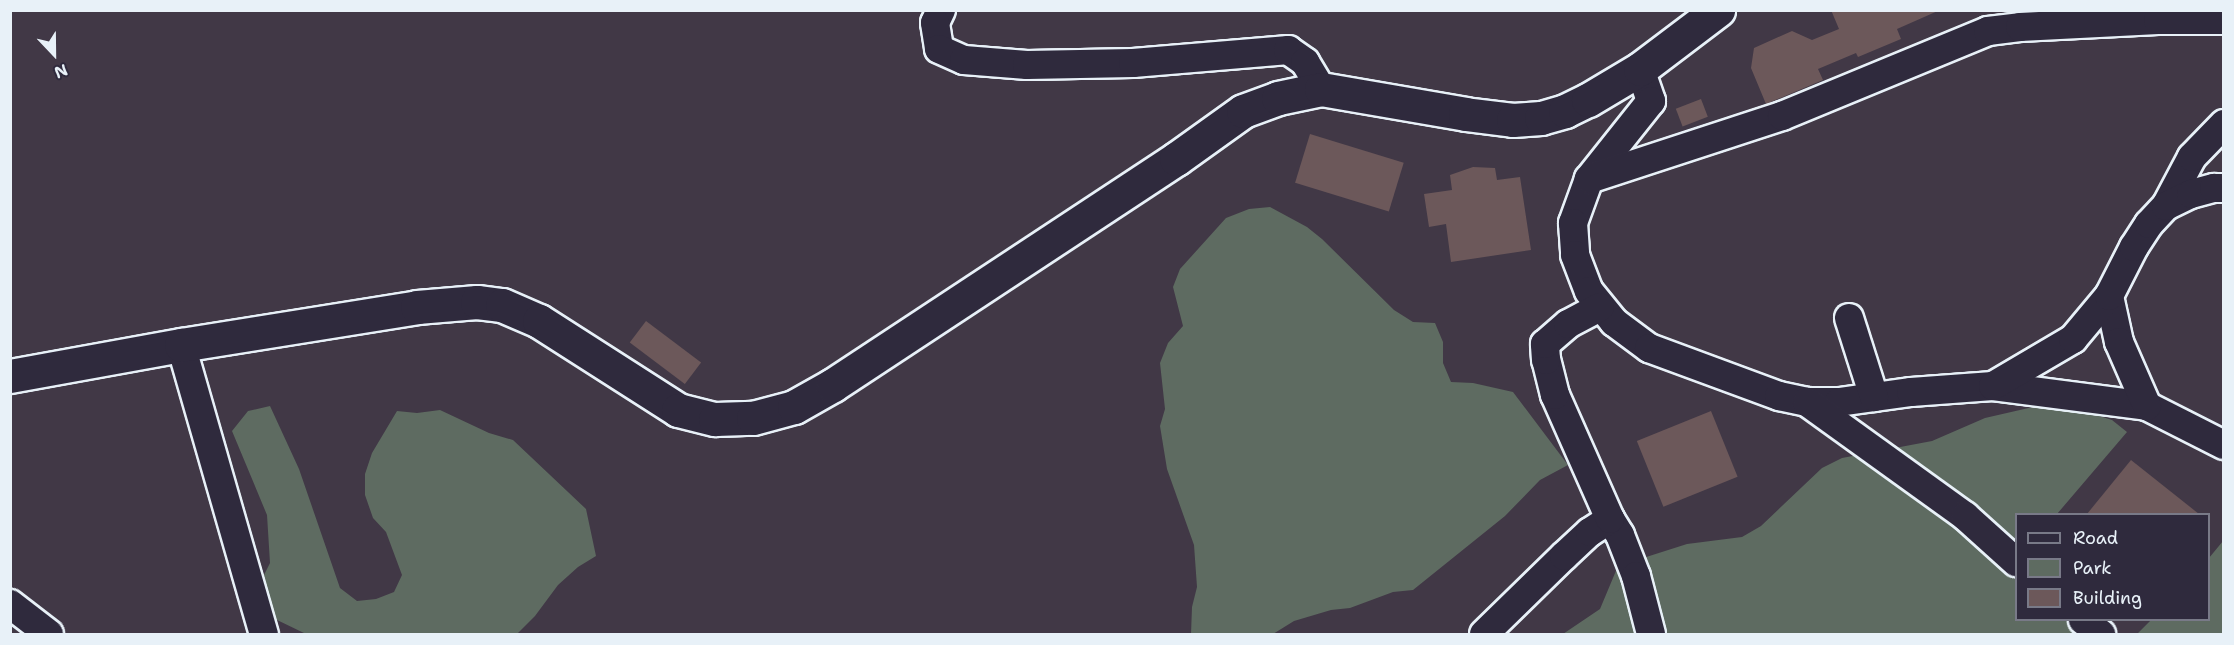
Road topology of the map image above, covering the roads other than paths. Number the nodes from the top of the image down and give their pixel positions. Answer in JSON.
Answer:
{"nodes":[{"id":1,"x":941,"y":10,"type":"edge"},
{"id":2,"x":1718,"y":10,"type":"edge"},
{"id":3,"x":1993,"y":10,"type":"edge"},
{"id":4,"x":2223,"y":20,"type":"edge"},
{"id":5,"x":1928,"y":55,"type":"junction"},
{"id":6,"x":1640,"y":69,"type":"junction"},
{"id":7,"x":1321,"y":89,"type":"junction"},
{"id":8,"x":2223,"y":124,"type":"edge"},
{"id":9,"x":1589,"y":179,"type":"junction"},
{"id":10,"x":2223,"y":188,"type":"edge"},
{"id":11,"x":2166,"y":206,"type":"junction"},
{"id":12,"x":2109,"y":296,"type":"junction"},
{"id":13,"x":1600,"y":307,"type":"junction"},
{"id":14,"x":1850,"y":318,"type":"dead end"},
{"id":15,"x":180,"y":345,"type":"junction"},
{"id":16,"x":10,"y":376,"type":"edge"},
{"id":17,"x":1993,"y":386,"type":"junction"},
{"id":18,"x":1874,"y":397,"type":"junction"},
{"id":19,"x":1808,"y":402,"type":"junction"},
{"id":20,"x":2147,"y":406,"type":"junction"},
{"id":21,"x":2223,"y":445,"type":"edge"},
{"id":22,"x":1611,"y":519,"type":"junction"},
{"id":23,"x":2015,"y":561,"type":"edge"},
{"id":24,"x":10,"y":604,"type":"edge"},
{"id":25,"x":2084,"y":621,"type":"edge"},
{"id":26,"x":49,"y":634,"type":"edge"},
{"id":27,"x":264,"y":634,"type":"edge"},
{"id":28,"x":1484,"y":634,"type":"edge"},
{"id":29,"x":1651,"y":634,"type":"edge"},
{"id":30,"x":2101,"y":634,"type":"edge"}],
"edges":[{"from":1,"to":7,"type":"street"},
{"from":2,"to":6,"type":"street"},
{"from":3,"to":5,"type":"street"},
{"from":4,"to":5,"type":"street"},
{"from":5,"to":9,"type":"street"},
{"from":6,"to":7,"type":"street"},
{"from":6,"to":9,"type":"street"},
{"from":7,"to":15,"type":"street"},
{"from":8,"to":11,"type":"street"},
{"from":9,"to":13,"type":"street"},
{"from":10,"to":11,"type":"street"},
{"from":11,"to":12,"type":"street"},
{"from":12,"to":17,"type":"street"},
{"from":12,"to":20,"type":"street"},
{"from":13,"to":19,"type":"street"},
{"from":13,"to":22,"type":"street"},
{"from":14,"to":18,"type":"street"},
{"from":15,"to":16,"type":"street"},
{"from":15,"to":27,"type":"street"},
{"from":17,"to":18,"type":"street"},
{"from":17,"to":20,"type":"street"},
{"from":18,"to":19,"type":"street"},
{"from":19,"to":23,"type":"street"},
{"from":20,"to":21,"type":"street"},
{"from":22,"to":28,"type":"street"},
{"from":22,"to":29,"type":"street"},
{"from":24,"to":26,"type":"street"},
{"from":25,"to":30,"type":"street"}]}
